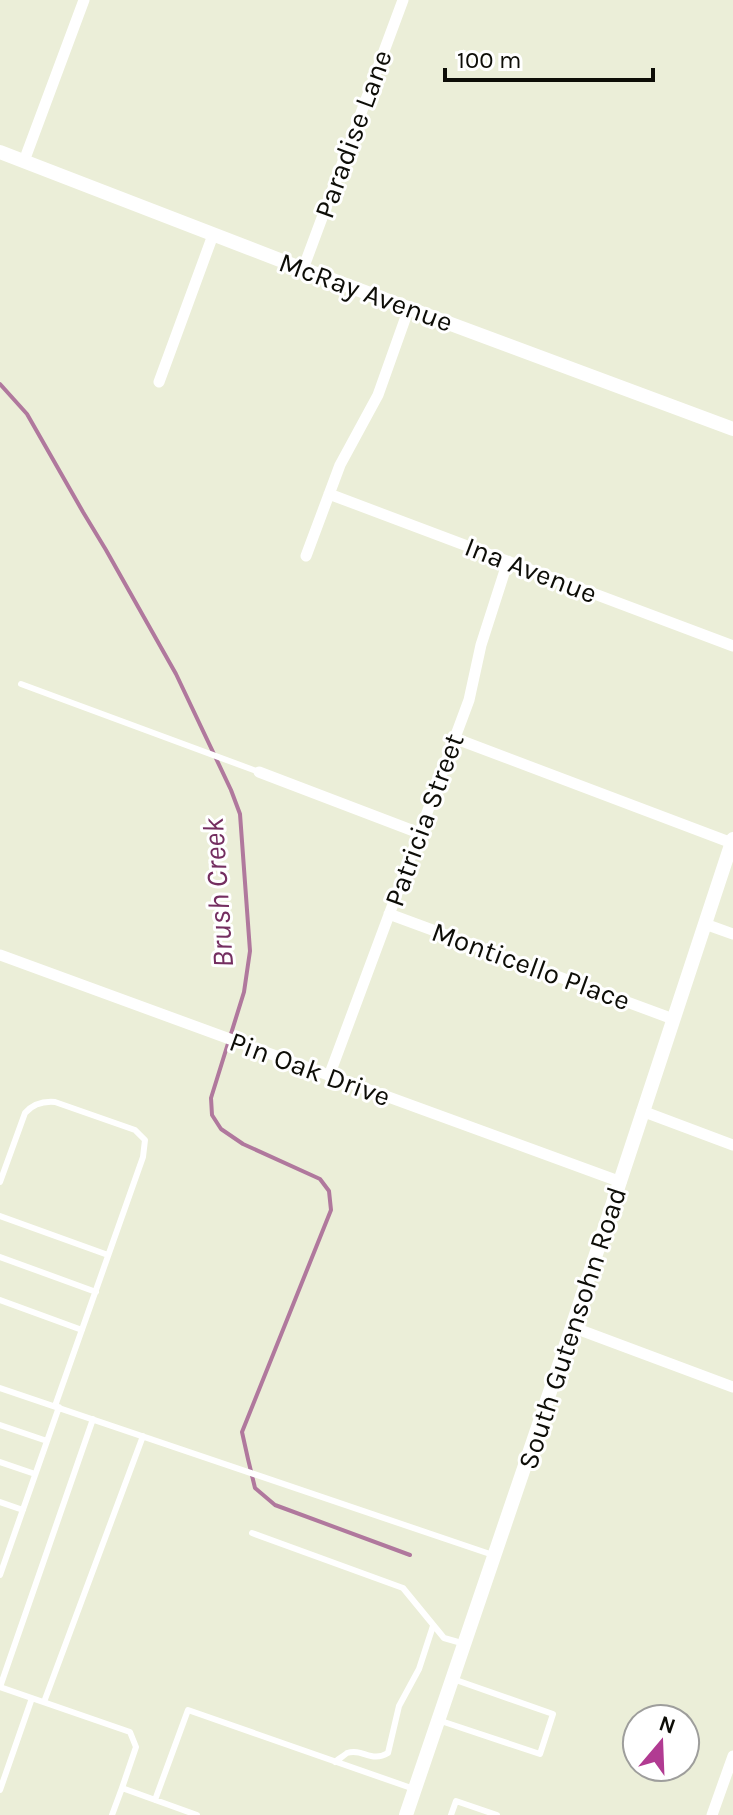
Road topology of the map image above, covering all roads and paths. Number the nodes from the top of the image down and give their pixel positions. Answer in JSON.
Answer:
{"nodes":[{"id":1,"x":84,"y":0,"type":"edge"},
{"id":2,"x":403,"y":0,"type":"edge"},
{"id":3,"x":0,"y":152,"type":"edge"},
{"id":4,"x":24,"y":161,"type":"junction"},
{"id":5,"x":213,"y":235,"type":"junction"},
{"id":6,"x":303,"y":269,"type":"junction"},
{"id":7,"x":409,"y":308,"type":"junction"},
{"id":8,"x":159,"y":382,"type":"dead end"},
{"id":9,"x":733,"y":429,"type":"edge"},
{"id":10,"x":329,"y":494,"type":"junction"},
{"id":11,"x":306,"y":556,"type":"dead end"},
{"id":12,"x":508,"y":561,"type":"junction"},
{"id":13,"x":733,"y":646,"type":"edge"},
{"id":14,"x":21,"y":684,"type":"dead end"},
{"id":15,"x":454,"y":738,"type":"junction"},
{"id":16,"x":259,"y":772,"type":"joint"},
{"id":17,"x":419,"y":833,"type":"junction"},
{"id":18,"x":732,"y":841,"type":"edge"},
{"id":19,"x":389,"y":914,"type":"junction"},
{"id":20,"x":705,"y":924,"type":"junction"},
{"id":21,"x":733,"y":934,"type":"edge"},
{"id":22,"x":0,"y":955,"type":"edge"},
{"id":23,"x":673,"y":1019,"type":"junction"},
{"id":24,"x":329,"y":1076,"type":"junction"},
{"id":25,"x":642,"y":1111,"type":"junction"},
{"id":26,"x":733,"y":1145,"type":"edge"},
{"id":27,"x":0,"y":1182,"type":"edge"},
{"id":28,"x":621,"y":1182,"type":"junction"},
{"id":29,"x":0,"y":1216,"type":"edge"},
{"id":30,"x":108,"y":1255,"type":"junction"},
{"id":31,"x":0,"y":1257,"type":"edge"},
{"id":32,"x":96,"y":1292,"type":"junction"},
{"id":33,"x":0,"y":1300,"type":"edge"},
{"id":34,"x":572,"y":1327,"type":"junction"},
{"id":35,"x":82,"y":1330,"type":"junction"},
{"id":36,"x":733,"y":1387,"type":"edge"},
{"id":37,"x":0,"y":1388,"type":"edge"},
{"id":38,"x":57,"y":1406,"type":"junction"},
{"id":39,"x":93,"y":1419,"type":"junction"},
{"id":40,"x":0,"y":1425,"type":"edge"},
{"id":41,"x":143,"y":1436,"type":"junction"},
{"id":42,"x":47,"y":1441,"type":"junction"},
{"id":43,"x":0,"y":1462,"type":"edge"},
{"id":44,"x":35,"y":1474,"type":"junction"},
{"id":45,"x":0,"y":1502,"type":"edge"},
{"id":46,"x":23,"y":1510,"type":"junction"},
{"id":47,"x":252,"y":1533,"type":"dead end"},
{"id":48,"x":0,"y":1541,"type":"edge"},
{"id":49,"x":10,"y":1546,"type":"junction"},
{"id":50,"x":496,"y":1556,"type":"junction"},
{"id":51,"x":0,"y":1575,"type":"edge"},
{"id":52,"x":433,"y":1626,"type":"junction"},
{"id":53,"x":465,"y":1644,"type":"junction"},
{"id":54,"x":453,"y":1679,"type":"junction"},
{"id":55,"x":32,"y":1698,"type":"junction"},
{"id":56,"x":44,"y":1702,"type":"junction"},
{"id":57,"x":438,"y":1720,"type":"junction"},
{"id":58,"x":733,"y":1756,"type":"edge"},
{"id":59,"x":335,"y":1762,"type":"junction"},
{"id":60,"x":122,"y":1788,"type":"junction"},
{"id":61,"x":415,"y":1789,"type":"junction"},
{"id":62,"x":0,"y":1790,"type":"edge"},
{"id":63,"x":155,"y":1800,"type":"junction"},
{"id":64,"x":112,"y":1815,"type":"edge"},
{"id":65,"x":197,"y":1815,"type":"edge"},
{"id":66,"x":406,"y":1815,"type":"edge"},
{"id":67,"x":451,"y":1815,"type":"edge"},
{"id":68,"x":497,"y":1815,"type":"edge"},
{"id":69,"x":712,"y":1815,"type":"edge"}],
"edges":[{"from":1,"to":4,"type":"street"},
{"from":2,"to":6,"type":"street","name":"Paradise Lane"},
{"from":3,"to":4,"type":"street","name":"McRay Avenue"},
{"from":4,"to":5,"type":"street","name":"McRay Avenue"},
{"from":5,"to":6,"type":"street","name":"McRay Avenue"},
{"from":5,"to":8,"type":"street"},
{"from":6,"to":7,"type":"street","name":"McRay Avenue"},
{"from":7,"to":9,"type":"street","name":"McRay Avenue"},
{"from":7,"to":10,"type":"street"},
{"from":10,"to":11,"type":"street"},
{"from":10,"to":12,"type":"street","name":"Ina Avenue"},
{"from":12,"to":13,"type":"street","name":"Ina Avenue"},
{"from":12,"to":15,"type":"street","name":"Patricia Street"},
{"from":14,"to":16,"type":"lane"},
{"from":15,"to":17,"type":"street","name":"Patricia Street"},
{"from":15,"to":18,"type":"street"},
{"from":16,"to":17,"type":"street"},
{"from":17,"to":19,"type":"street","name":"Patricia Street"},
{"from":18,"to":20,"type":"street","name":"South Gutensohn Road"},
{"from":19,"to":23,"type":"street","name":"Monticello Place"},
{"from":19,"to":24,"type":"street","name":"Patricia Street"},
{"from":20,"to":21,"type":"street"},
{"from":20,"to":23,"type":"street","name":"South Gutensohn Road"},
{"from":22,"to":24,"type":"street","name":"Pin Oak Drive"},
{"from":23,"to":25,"type":"street","name":"South Gutensohn Road"},
{"from":24,"to":28,"type":"street","name":"Pin Oak Drive"},
{"from":25,"to":26,"type":"street"},
{"from":25,"to":28,"type":"street","name":"South Gutensohn Road"},
{"from":27,"to":30,"type":"lane"},
{"from":28,"to":34,"type":"street","name":"South Gutensohn Road"},
{"from":29,"to":30,"type":"lane"},
{"from":30,"to":32,"type":"lane"},
{"from":31,"to":32,"type":"lane"},
{"from":32,"to":35,"type":"lane"},
{"from":33,"to":35,"type":"lane"},
{"from":34,"to":36,"type":"street"},
{"from":34,"to":50,"type":"street","name":"South Gutensohn Road"},
{"from":35,"to":38,"type":"lane"},
{"from":37,"to":38,"type":"lane"},
{"from":38,"to":39,"type":"lane"},
{"from":38,"to":42,"type":"lane"},
{"from":39,"to":41,"type":"lane"},
{"from":39,"to":55,"type":"lane"},
{"from":40,"to":42,"type":"lane"},
{"from":41,"to":50,"type":"lane"},
{"from":41,"to":56,"type":"lane"},
{"from":42,"to":44,"type":"lane"},
{"from":43,"to":44,"type":"lane"},
{"from":44,"to":46,"type":"lane"},
{"from":45,"to":46,"type":"lane"},
{"from":46,"to":49,"type":"lane"},
{"from":47,"to":52,"type":"lane"},
{"from":48,"to":49,"type":"lane"},
{"from":49,"to":51,"type":"lane"},
{"from":50,"to":53,"type":"street","name":"South Gutensohn Road"},
{"from":52,"to":53,"type":"lane"},
{"from":52,"to":59,"type":"lane"},
{"from":53,"to":54,"type":"street","name":"South Gutensohn Road"},
{"from":54,"to":57,"type":"street","name":"South Gutensohn Road"},
{"from":54,"to":57,"type":"lane"},
{"from":55,"to":56,"type":"lane"},
{"from":55,"to":62,"type":"lane"},
{"from":56,"to":60,"type":"lane"},
{"from":57,"to":61,"type":"street","name":"South Gutensohn Road"},
{"from":58,"to":69,"type":"street"},
{"from":59,"to":61,"type":"lane"},
{"from":59,"to":63,"type":"lane"},
{"from":60,"to":63,"type":"lane"},
{"from":60,"to":64,"type":"lane"},
{"from":61,"to":66,"type":"street","name":"South Gutensohn Road"},
{"from":63,"to":65,"type":"lane"},
{"from":67,"to":68,"type":"lane"}]}
